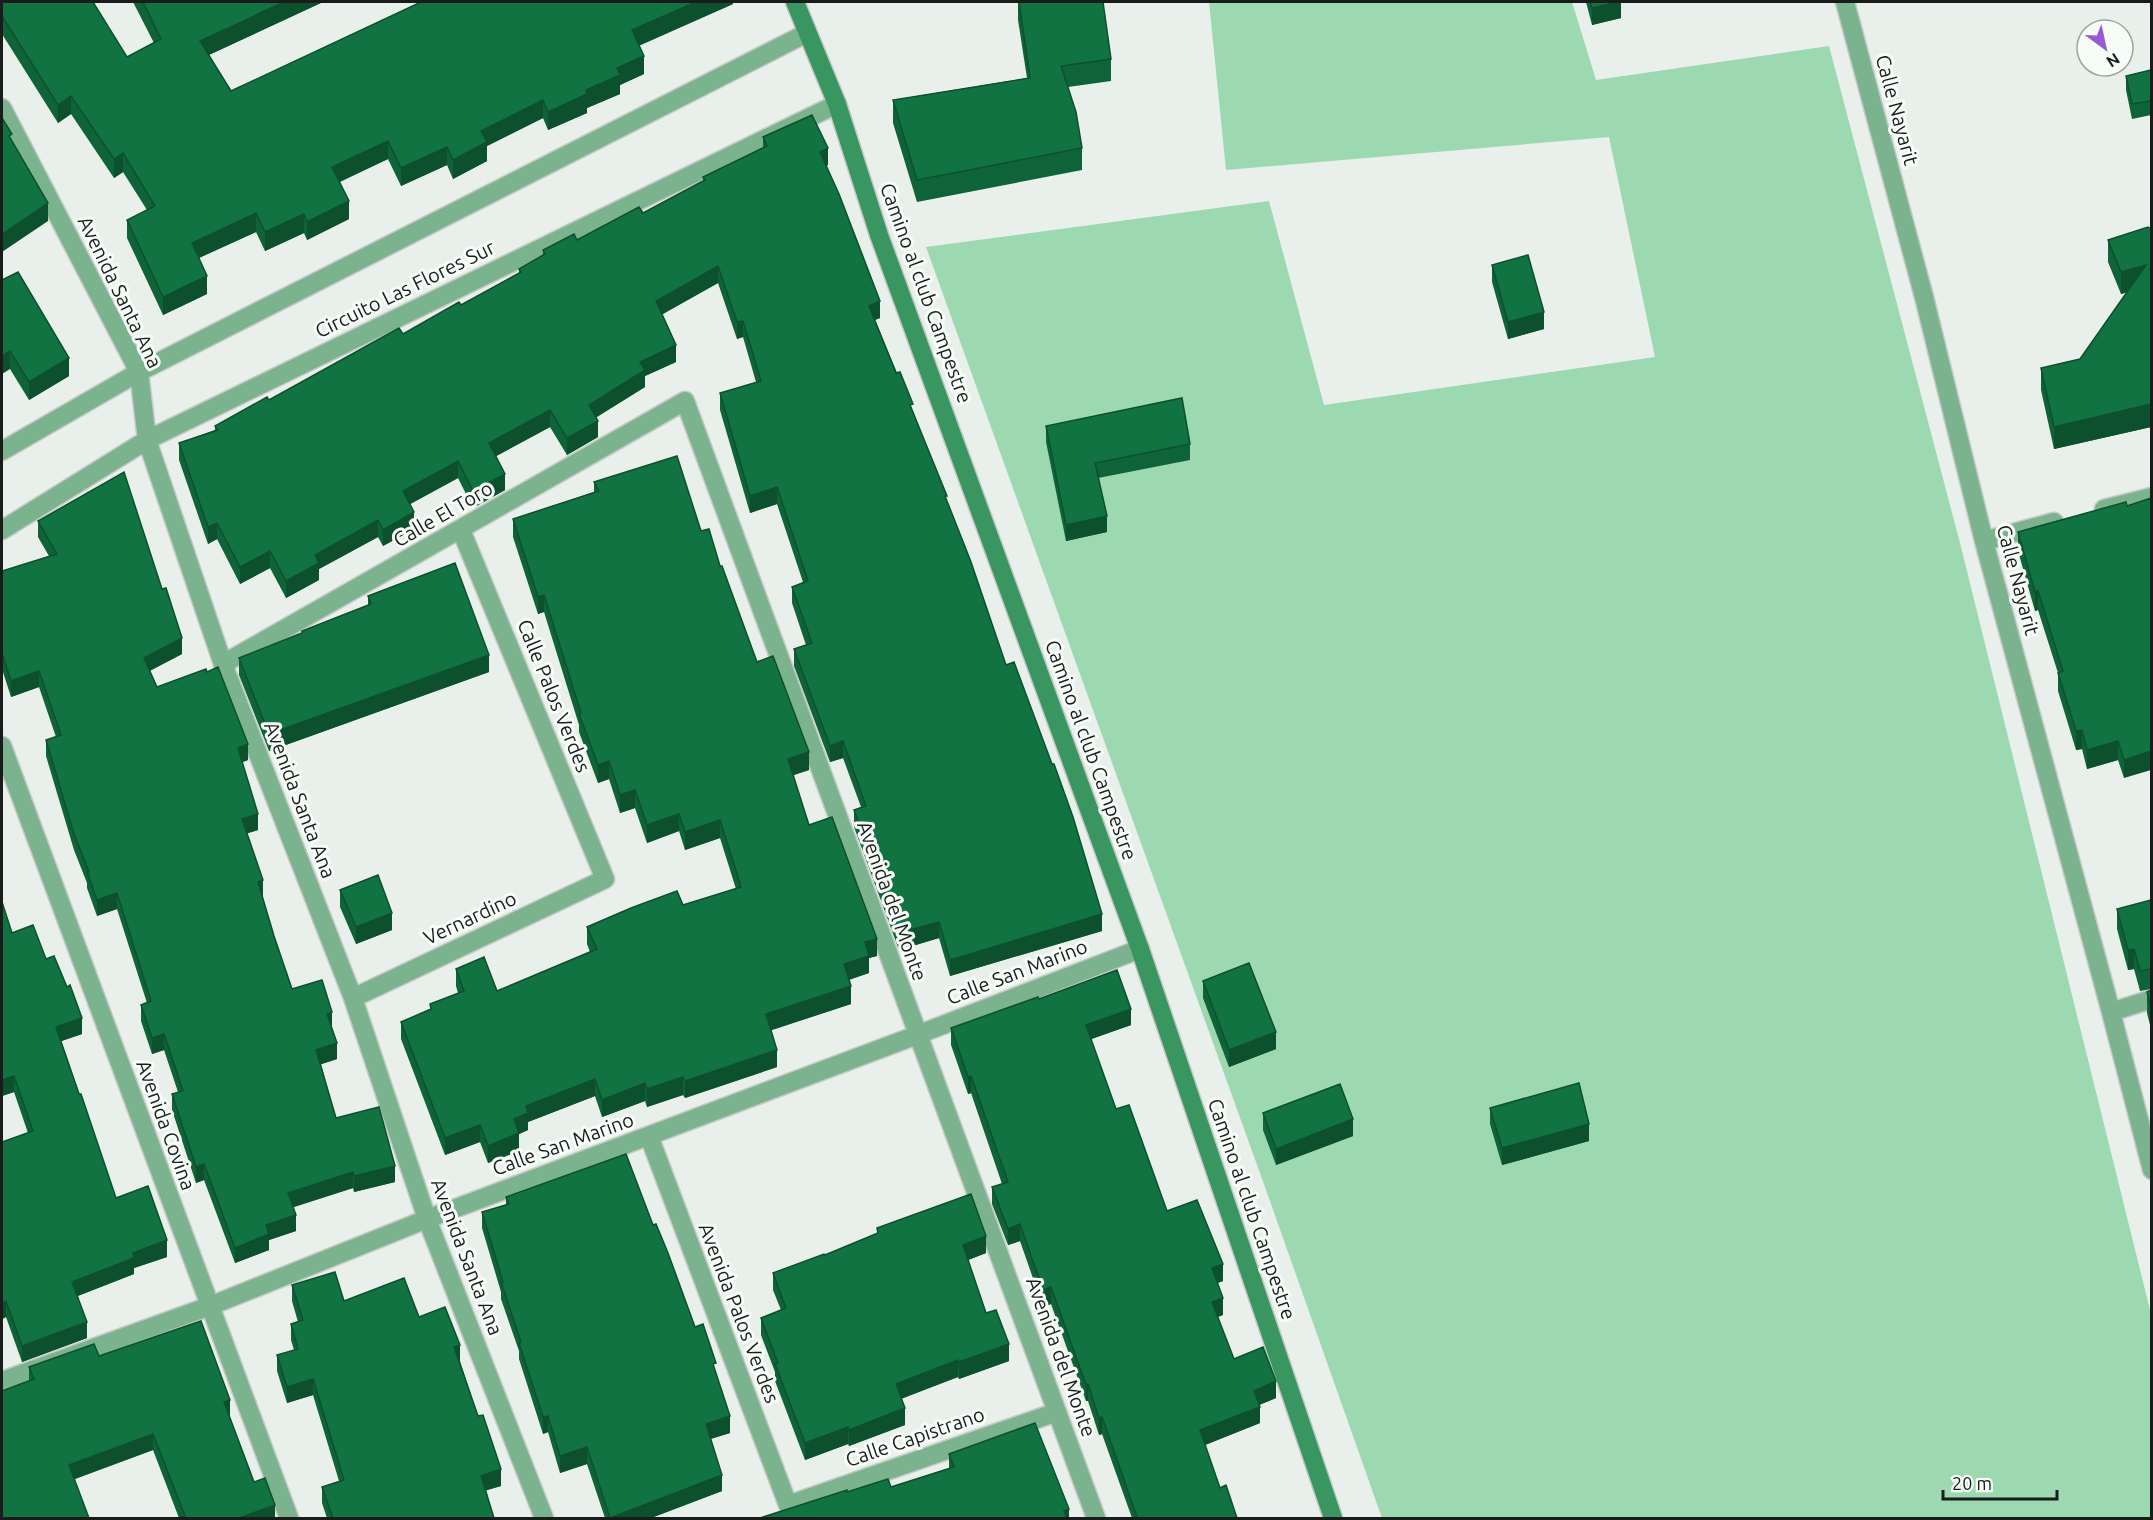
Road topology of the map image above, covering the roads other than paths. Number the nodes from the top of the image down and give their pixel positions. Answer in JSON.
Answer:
{"nodes":[{"id":1,"x":795,"y":2,"type":"edge"},
{"id":2,"x":1845,"y":2,"type":"edge"},
{"id":3,"x":807,"y":33,"type":"junction"},
{"id":4,"x":837,"y":105,"type":"junction"},
{"id":5,"x":2,"y":108,"type":"edge"},
{"id":6,"x":139,"y":372,"type":"junction"},
{"id":7,"x":685,"y":401,"type":"joint"},
{"id":8,"x":147,"y":440,"type":"junction"},
{"id":9,"x":2,"y":451,"type":"edge"},
{"id":10,"x":2151,"y":497,"type":"edge"},
{"id":11,"x":2,"y":530,"type":"edge"},
{"id":12,"x":461,"y":530,"type":"junction"},
{"id":13,"x":1984,"y":541,"type":"junction"},
{"id":14,"x":223,"y":664,"type":"junction"},
{"id":15,"x":2,"y":746,"type":"edge"},
{"id":16,"x":605,"y":879,"type":"joint"},
{"id":17,"x":1140,"y":949,"type":"junction"},
{"id":18,"x":353,"y":998,"type":"junction"},
{"id":19,"x":2151,"y":999,"type":"edge"},
{"id":20,"x":2111,"y":1012,"type":"junction"},
{"id":21,"x":917,"y":1035,"type":"junction"},
{"id":22,"x":649,"y":1136,"type":"junction"},
{"id":23,"x":2151,"y":1170,"type":"edge"},
{"id":24,"x":427,"y":1219,"type":"junction"},
{"id":25,"x":210,"y":1306,"type":"junction"},
{"id":26,"x":2,"y":1381,"type":"edge"},
{"id":27,"x":1057,"y":1412,"type":"junction"},
{"id":28,"x":788,"y":1505,"type":"joint"},
{"id":29,"x":290,"y":1518,"type":"edge"},
{"id":30,"x":544,"y":1518,"type":"edge"},
{"id":31,"x":1096,"y":1518,"type":"edge"},
{"id":32,"x":1333,"y":1518,"type":"edge"}],
"edges":[{"from":1,"to":3,"type":"main road","name":"Camino al club Campestre"},
{"from":2,"to":13,"type":"street","name":"Calle Nayarit"},
{"from":3,"to":4,"type":"main road","name":"Camino al club Campestre"},
{"from":3,"to":6,"type":"street"},
{"from":4,"to":8,"type":"street","name":"Circuito Las Flores Sur"},
{"from":4,"to":17,"type":"main road","name":"Camino al club Campestre"},
{"from":5,"to":6,"type":"street","name":"Avenida Santa Ana"},
{"from":6,"to":8,"type":"street","name":"Avenida Santa Ana"},
{"from":6,"to":9,"type":"street"},
{"from":7,"to":12,"type":"street","name":"Calle El Toro"},
{"from":7,"to":21,"type":"street","name":"Avenida del Monte"},
{"from":8,"to":11,"type":"street","name":"Circuito Las Flores Sur"},
{"from":8,"to":14,"type":"street","name":"Avenida Santa Ana"},
{"from":10,"to":13,"type":"street"},
{"from":12,"to":14,"type":"street","name":"Calle El Toro"},
{"from":12,"to":16,"type":"street","name":"Calle Palos Verdes"},
{"from":13,"to":20,"type":"street","name":"Calle Nayarit"},
{"from":14,"to":18,"type":"street","name":"Avenida Santa Ana"},
{"from":15,"to":25,"type":"street","name":"Avenida Covina"},
{"from":16,"to":18,"type":"street","name":"Vernardino"},
{"from":17,"to":21,"type":"street","name":"Calle San Marino"},
{"from":17,"to":32,"type":"main road","name":"Camino al club Campestre"},
{"from":18,"to":24,"type":"street","name":"Avenida Santa Ana"},
{"from":19,"to":20,"type":"street"},
{"from":20,"to":23,"type":"street","name":"Calle Nayarit"},
{"from":21,"to":22,"type":"street","name":"Calle San Marino"},
{"from":21,"to":27,"type":"street","name":"Avenida del Monte"},
{"from":22,"to":24,"type":"street","name":"Calle San Marino"},
{"from":22,"to":28,"type":"street","name":"Avenida Palos Verdes"},
{"from":24,"to":25,"type":"street","name":"Calle San Marino"},
{"from":24,"to":30,"type":"street","name":"Avenida Santa Ana"},
{"from":25,"to":26,"type":"street","name":"Calle San Marino"},
{"from":25,"to":29,"type":"street","name":"Avenida Covina"},
{"from":27,"to":28,"type":"street","name":"Calle Capistrano"},
{"from":27,"to":31,"type":"street","name":"Avenida del Monte"}]}
